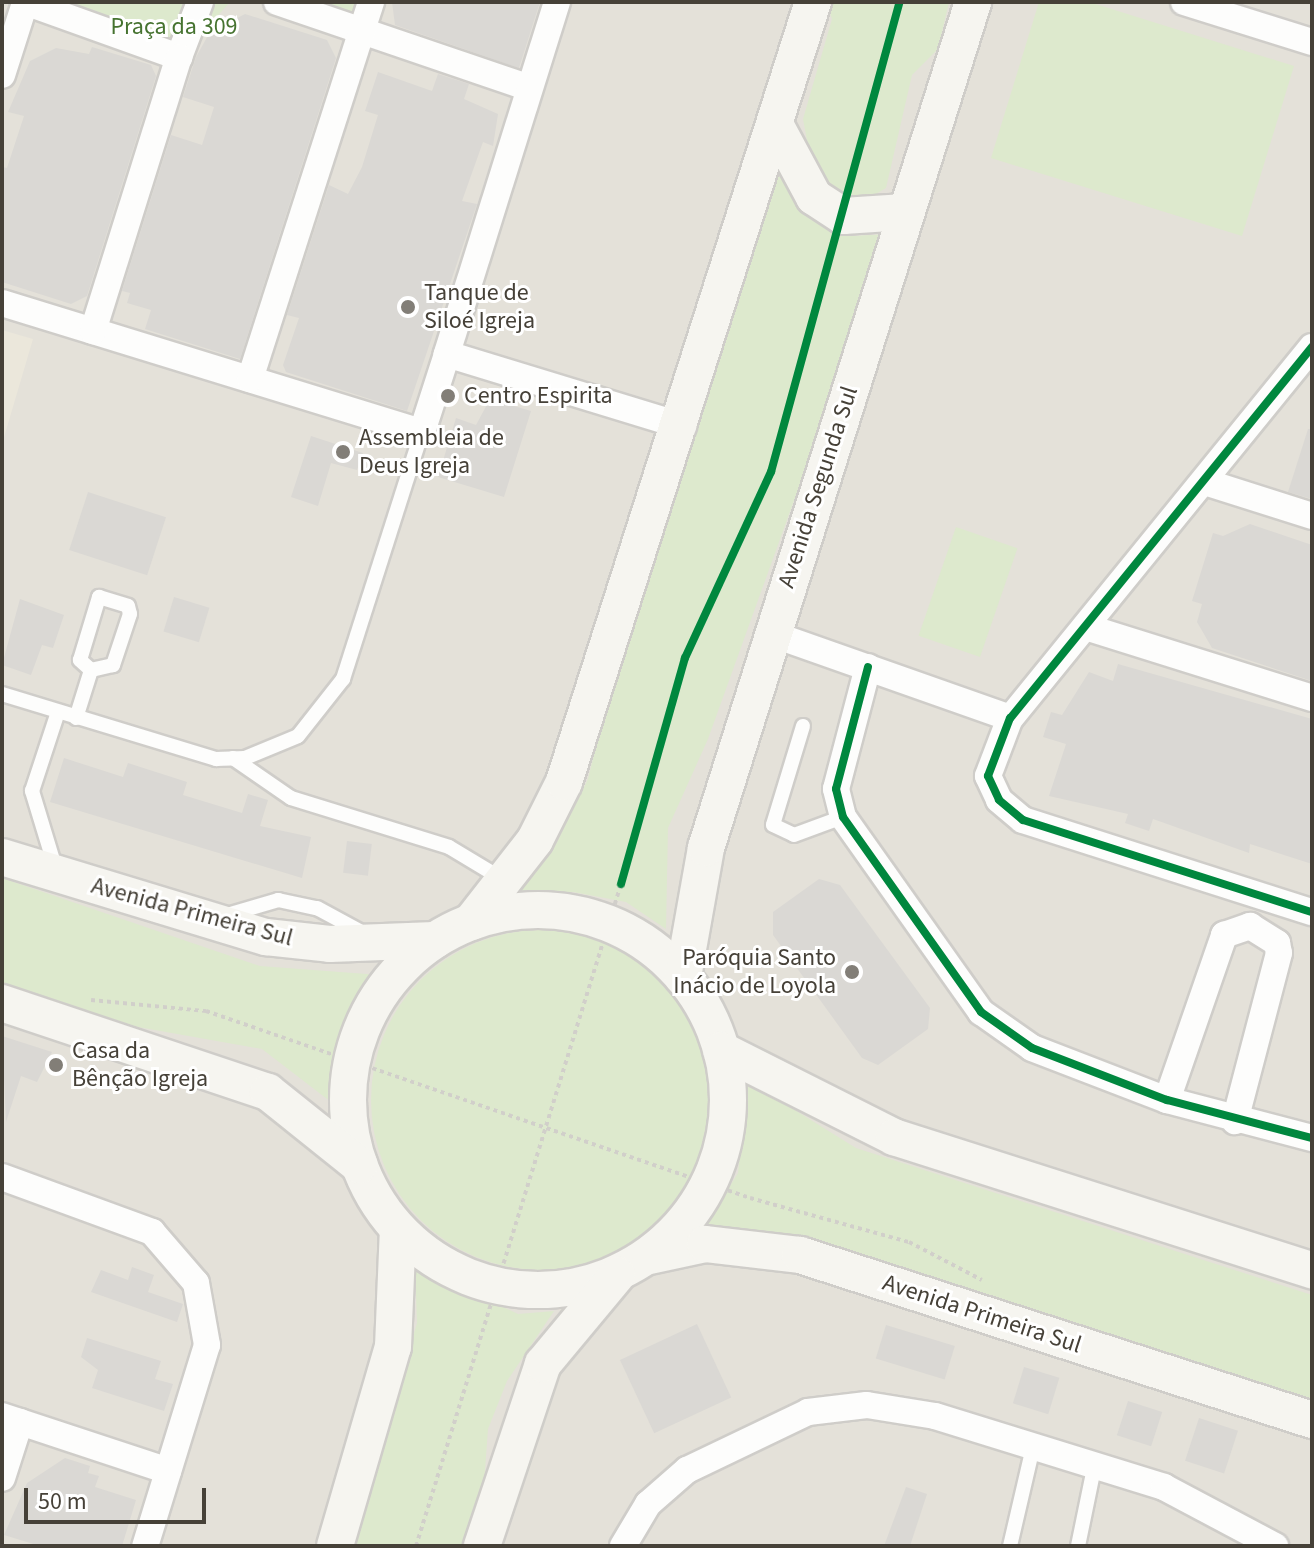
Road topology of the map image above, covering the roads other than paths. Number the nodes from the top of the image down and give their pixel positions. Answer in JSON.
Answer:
{"nodes":[{"id":1,"x":25,"y":2,"type":"edge"},
{"id":2,"x":200,"y":2,"type":"edge"},
{"id":3,"x":277,"y":2,"type":"edge"},
{"id":4,"x":371,"y":2,"type":"edge"},
{"id":5,"x":557,"y":2,"type":"edge"},
{"id":6,"x":813,"y":2,"type":"edge"},
{"id":7,"x":973,"y":2,"type":"edge"},
{"id":8,"x":1184,"y":2,"type":"edge"},
{"id":9,"x":361,"y":33,"type":"junction"},
{"id":10,"x":1312,"y":42,"type":"edge"},
{"id":11,"x":179,"y":57,"type":"junction"},
{"id":12,"x":2,"y":75,"type":"edge"},
{"id":13,"x":529,"y":88,"type":"junction"},
{"id":14,"x":777,"y":128,"type":"junction"},
{"id":15,"x":905,"y":212,"type":"junction"},
{"id":16,"x":2,"y":303,"type":"edge"},
{"id":17,"x":93,"y":331,"type":"junction"},
{"id":18,"x":1312,"y":347,"type":"edge"},
{"id":19,"x":447,"y":354,"type":"junction"},
{"id":20,"x":250,"y":379,"type":"junction"},
{"id":21,"x":683,"y":426,"type":"junction"},
{"id":22,"x":422,"y":432,"type":"junction"},
{"id":23,"x":1205,"y":482,"type":"junction"},
{"id":24,"x":1312,"y":516,"type":"edge"},
{"id":25,"x":1089,"y":628,"type":"junction"},
{"id":26,"x":772,"y":634,"type":"junction"},
{"id":27,"x":868,"y":667,"type":"junction"},
{"id":28,"x":91,"y":670,"type":"junction"},
{"id":29,"x":2,"y":694,"type":"edge"},
{"id":30,"x":1312,"y":698,"type":"edge"},
{"id":31,"x":58,"y":712,"type":"junction"},
{"id":32,"x":76,"y":718,"type":"junction"},
{"id":33,"x":1010,"y":718,"type":"junction"},
{"id":34,"x":803,"y":726,"type":"dead end"},
{"id":35,"x":233,"y":758,"type":"junction"},
{"id":36,"x":843,"y":817,"type":"junction"},
{"id":37,"x":2,"y":857,"type":"edge"},
{"id":38,"x":57,"y":875,"type":"junction"},
{"id":39,"x":504,"y":880,"type":"junction"},
{"id":40,"x":1312,"y":912,"type":"edge"},
{"id":41,"x":471,"y":922,"type":"junction"},
{"id":42,"x":435,"y":940,"type":"junction"},
{"id":43,"x":683,"y":977,"type":"junction"},
{"id":44,"x":2,"y":1003,"type":"edge"},
{"id":45,"x":721,"y":1050,"type":"junction"},
{"id":46,"x":1167,"y":1100,"type":"junction"},
{"id":47,"x":1235,"y":1121,"type":"junction"},
{"id":48,"x":1312,"y":1138,"type":"edge"},
{"id":49,"x":359,"y":1165,"type":"junction"},
{"id":50,"x":2,"y":1177,"type":"edge"},
{"id":51,"x":398,"y":1229,"type":"junction"},
{"id":52,"x":648,"y":1257,"type":"junction"},
{"id":53,"x":1312,"y":1270,"type":"edge"},
{"id":54,"x":617,"y":1275,"type":"junction"},
{"id":55,"x":11,"y":1419,"type":"edge"},
{"id":56,"x":1312,"y":1420,"type":"edge"},
{"id":57,"x":1034,"y":1443,"type":"junction"},
{"id":58,"x":1095,"y":1463,"type":"junction"},
{"id":59,"x":168,"y":1471,"type":"junction"},
{"id":60,"x":2,"y":1478,"type":"edge"},
{"id":61,"x":145,"y":1546,"type":"edge"},
{"id":62,"x":335,"y":1546,"type":"edge"},
{"id":63,"x":482,"y":1546,"type":"edge"},
{"id":64,"x":623,"y":1546,"type":"edge"},
{"id":65,"x":1010,"y":1546,"type":"edge"},
{"id":66,"x":1078,"y":1546,"type":"edge"},
{"id":67,"x":1275,"y":1546,"type":"edge"}],
"edges":[{"from":1,"to":11,"type":"street"},
{"from":1,"to":12,"type":"street"},
{"from":2,"to":11,"type":"street"},
{"from":3,"to":9,"type":"street"},
{"from":4,"to":9,"type":"street"},
{"from":5,"to":13,"type":"street"},
{"from":6,"to":14,"type":"main road"},
{"from":7,"to":15,"type":"main road","name":"Avenida Segunda Sul"},
{"from":8,"to":10,"type":"street"},
{"from":9,"to":13,"type":"street"},
{"from":9,"to":20,"type":"street"},
{"from":11,"to":17,"type":"street"},
{"from":13,"to":19,"type":"street"},
{"from":14,"to":15,"type":"main road"},
{"from":14,"to":21,"type":"main road"},
{"from":15,"to":26,"type":"main road","name":"Avenida Segunda Sul"},
{"from":16,"to":17,"type":"street"},
{"from":17,"to":20,"type":"street"},
{"from":18,"to":23,"type":"street"},
{"from":19,"to":21,"type":"street"},
{"from":19,"to":22,"type":"street"},
{"from":20,"to":22,"type":"street"},
{"from":21,"to":39,"type":"main road"},
{"from":22,"to":35,"type":"lane"},
{"from":23,"to":24,"type":"street"},
{"from":23,"to":25,"type":"street"},
{"from":25,"to":30,"type":"street"},
{"from":25,"to":33,"type":"street"},
{"from":26,"to":27,"type":"street"},
{"from":26,"to":43,"type":"main road","name":"Avenida Segunda Sul"},
{"from":27,"to":33,"type":"street"},
{"from":27,"to":36,"type":"street"},
{"from":28,"to":28,"type":"lane"},
{"from":28,"to":32,"type":"lane"},
{"from":29,"to":31,"type":"lane"},
{"from":31,"to":32,"type":"lane"},
{"from":31,"to":38,"type":"lane"},
{"from":32,"to":35,"type":"lane"},
{"from":33,"to":40,"type":"street"},
{"from":34,"to":36,"type":"lane"},
{"from":35,"to":39,"type":"lane"},
{"from":36,"to":46,"type":"street"},
{"from":37,"to":38,"type":"main road","name":"Avenida Primeira Sul"},
{"from":38,"to":42,"type":"main road","name":"Avenida Primeira Sul"},
{"from":39,"to":41,"type":"main road"},
{"from":41,"to":42,"type":"main road"},
{"from":41,"to":43,"type":"main road"},
{"from":42,"to":49,"type":"main road"},
{"from":43,"to":45,"type":"main road"},
{"from":44,"to":49,"type":"main road"},
{"from":45,"to":52,"type":"main road"},
{"from":45,"to":53,"type":"main road"},
{"from":46,"to":47,"type":"street"},
{"from":46,"to":47,"type":"street"},
{"from":47,"to":48,"type":"street"},
{"from":49,"to":51,"type":"main road"},
{"from":50,"to":59,"type":"street"},
{"from":51,"to":54,"type":"main road"},
{"from":51,"to":62,"type":"main road"},
{"from":52,"to":54,"type":"main road"},
{"from":52,"to":56,"type":"main road","name":"Avenida Primeira Sul"},
{"from":54,"to":63,"type":"main road"},
{"from":55,"to":59,"type":"street"},
{"from":55,"to":60,"type":"street"},
{"from":57,"to":58,"type":"street"},
{"from":57,"to":64,"type":"street"},
{"from":57,"to":65,"type":"lane"},
{"from":58,"to":66,"type":"lane"},
{"from":58,"to":67,"type":"street"},
{"from":59,"to":61,"type":"street"}]}
